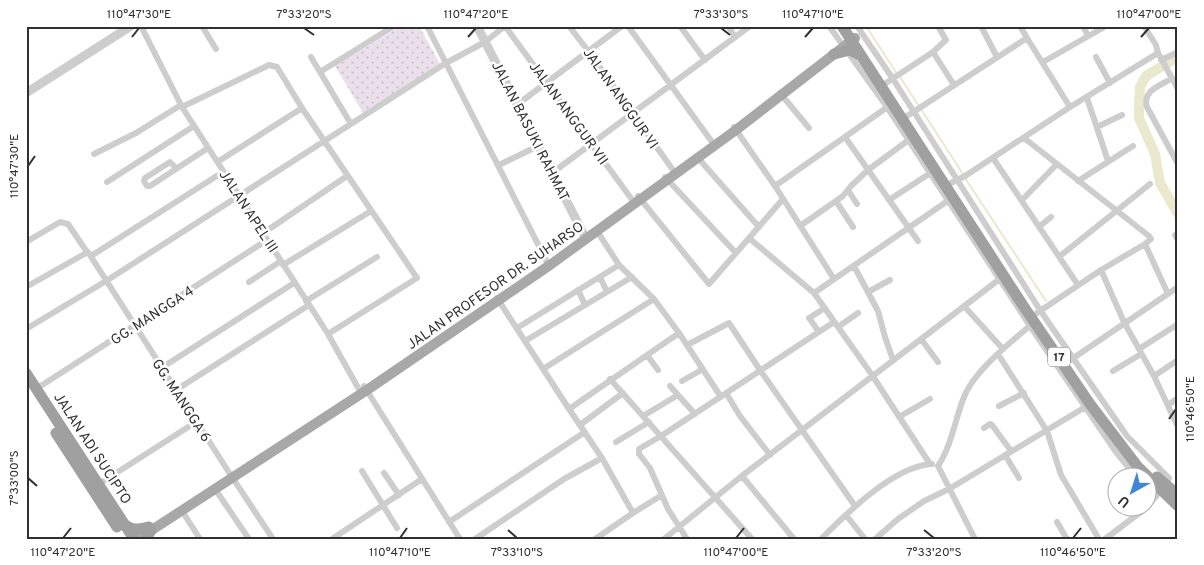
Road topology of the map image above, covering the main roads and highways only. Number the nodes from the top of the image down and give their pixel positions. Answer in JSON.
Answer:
{"nodes":[{"id":1,"x":844,"y":27,"type":"edge"},
{"id":2,"x":844,"y":43,"type":"edge"},
{"id":3,"x":735,"y":128,"type":"junction"},
{"id":4,"x":668,"y":175,"type":"junction"},
{"id":5,"x":953,"y":198,"type":"junction"},
{"id":6,"x":586,"y":237,"type":"junction"},
{"id":7,"x":1008,"y":277,"type":"junction"},
{"id":8,"x":498,"y":299,"type":"junction"},
{"id":9,"x":1042,"y":326,"type":"junction"},
{"id":10,"x":26,"y":373,"type":"edge"},
{"id":11,"x":1081,"y":385,"type":"junction"},
{"id":12,"x":30,"y":387,"type":"edge"},
{"id":13,"x":1103,"y":413,"type":"junction"},
{"id":14,"x":231,"y":476,"type":"junction"},
{"id":15,"x":1161,"y":491,"type":"junction"},
{"id":16,"x":1178,"y":495,"type":"edge"},
{"id":17,"x":1178,"y":506,"type":"edge"},
{"id":18,"x":123,"y":524,"type":"junction"},
{"id":19,"x":149,"y":532,"type":"edge"},
{"id":20,"x":132,"y":538,"type":"edge"}],
"edges":[{"from":1,"to":2,"type":"highway","number":"17"},
{"from":2,"to":3,"type":"main road","name":"JALAN PROFESOR DR. SUHARSO"},
{"from":2,"to":5,"type":"highway","number":"17"},
{"from":2,"to":5,"type":"highway","number":"17"},
{"from":3,"to":4,"type":"main road","name":"JALAN PROFESOR DR. SUHARSO"},
{"from":3,"to":4,"type":"main road","name":"JALAN PROFESOR DR. SUHARSO"},
{"from":4,"to":6,"type":"main road","name":"JALAN PROFESOR DR. SUHARSO"},
{"from":5,"to":7,"type":"highway","number":"17"},
{"from":5,"to":7,"type":"highway","number":"17"},
{"from":6,"to":8,"type":"main road","name":"JALAN PROFESOR DR. SUHARSO"},
{"from":6,"to":8,"type":"main road","name":"JALAN PROFESOR DR. SUHARSO"},
{"from":7,"to":9,"type":"highway","number":"17"},
{"from":7,"to":9,"type":"highway","number":"17"},
{"from":8,"to":14,"type":"main road","name":"JALAN PROFESOR DR. SUHARSO"},
{"from":9,"to":11,"type":"highway","number":"17"},
{"from":10,"to":12,"type":"highway","name":"JALAN ADI SUCIPTO"},
{"from":11,"to":13,"type":"highway","number":"17"},
{"from":11,"to":13,"type":"highway","number":"17"},
{"from":12,"to":18,"type":"highway","name":"JALAN ADI SUCIPTO"},
{"from":12,"to":20,"type":"highway","name":"JALAN ADI SUCIPTO"},
{"from":13,"to":15,"type":"highway","number":"17"},
{"from":14,"to":19,"type":"main road","name":"JALAN PROFESOR DR. SUHARSO"},
{"from":14,"to":19,"type":"main road","name":"JALAN PROFESOR DR. SUHARSO"},
{"from":15,"to":16,"type":"highway","number":"17"},
{"from":15,"to":17,"type":"highway","number":"17"},
{"from":18,"to":19,"type":"highway"},
{"from":18,"to":20,"type":"highway","name":"JALAN ADI SUCIPTO"},
{"from":19,"to":20,"type":"main road","name":"JALAN PROFESOR DR. SUHARSO"}]}
